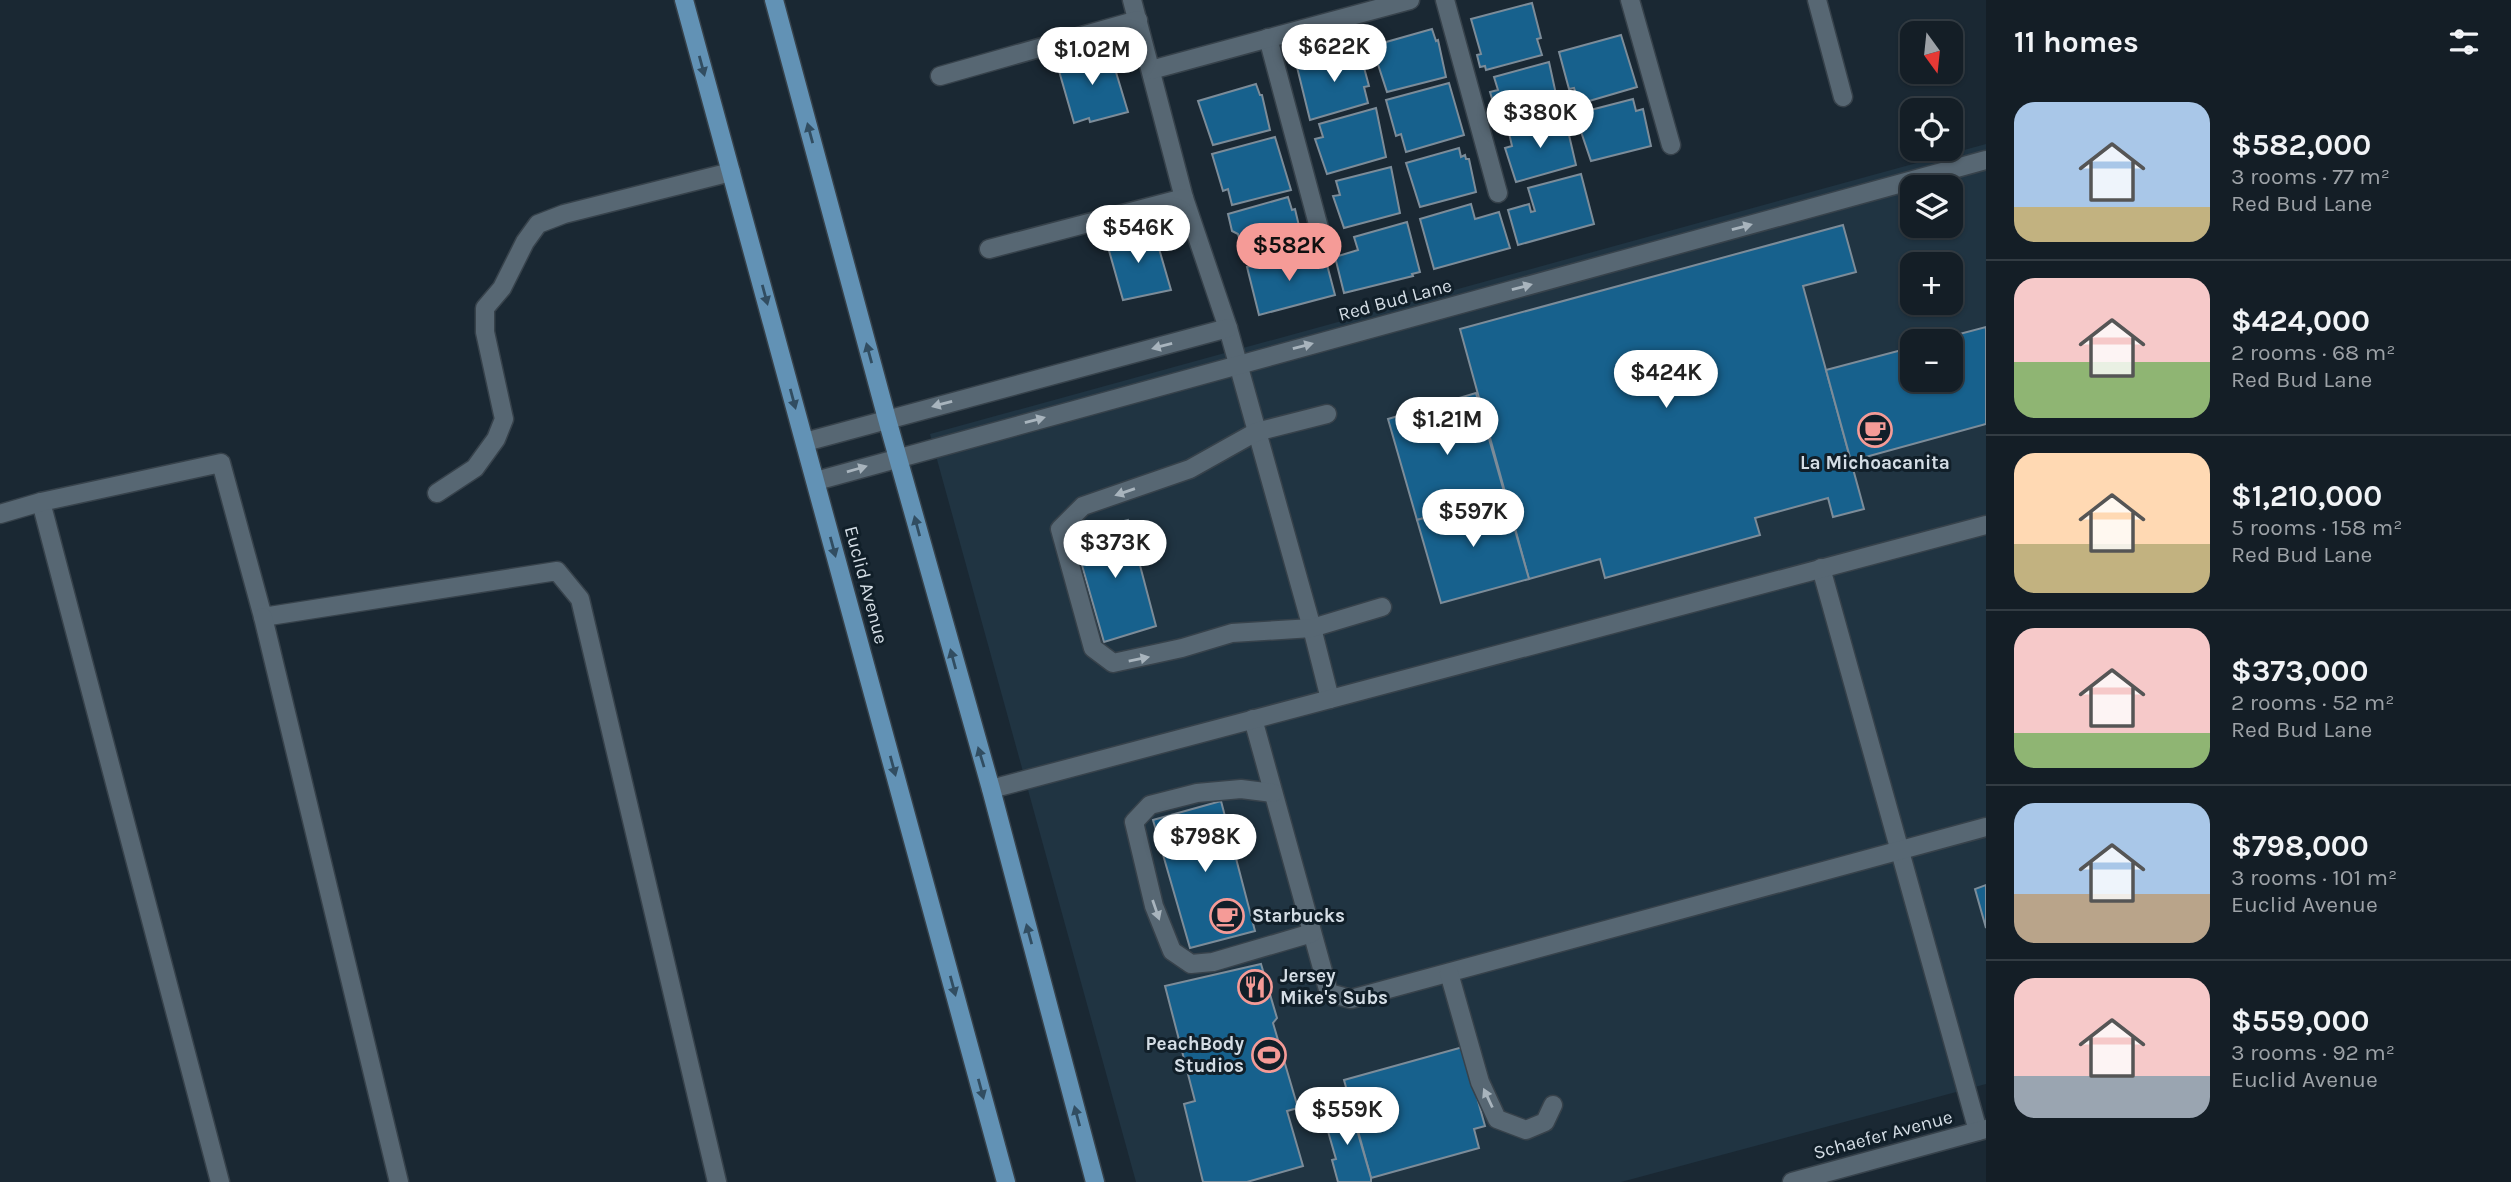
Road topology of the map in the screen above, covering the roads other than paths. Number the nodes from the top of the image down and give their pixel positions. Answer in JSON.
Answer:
{"nodes":[{"id":1,"x":684,"y":0,"type":"edge"},
{"id":2,"x":774,"y":0,"type":"edge"},
{"id":3,"x":1132,"y":0,"type":"edge"},
{"id":4,"x":1410,"y":0,"type":"edge"},
{"id":5,"x":1445,"y":0,"type":"edge"},
{"id":6,"x":1630,"y":0,"type":"edge"},
{"id":7,"x":1817,"y":0,"type":"edge"},
{"id":8,"x":1138,"y":20,"type":"junction"},
{"id":9,"x":1268,"y":38,"type":"junction"},
{"id":10,"x":1151,"y":70,"type":"junction"},
{"id":11,"x":940,"y":76,"type":"dead end"},
{"id":12,"x":1843,"y":97,"type":"dead end"},
{"id":13,"x":1671,"y":145,"type":"dead end"},
{"id":14,"x":1986,"y":160,"type":"edge"},
{"id":15,"x":731,"y":172,"type":"junction"},
{"id":16,"x":1498,"y":193,"type":"dead end"},
{"id":17,"x":1184,"y":198,"type":"junction"},
{"id":18,"x":1321,"y":239,"type":"dead end"},
{"id":19,"x":989,"y":249,"type":"dead end"},
{"id":20,"x":1228,"y":328,"type":"junction"},
{"id":21,"x":1237,"y":364,"type":"junction"},
{"id":22,"x":1327,"y":414,"type":"dead end"},
{"id":23,"x":887,"y":419,"type":"junction"},
{"id":24,"x":1256,"y":432,"type":"junction"},
{"id":25,"x":805,"y":442,"type":"junction"},
{"id":26,"x":899,"y":458,"type":"junction"},
{"id":27,"x":816,"y":481,"type":"junction"},
{"id":28,"x":437,"y":493,"type":"dead end"},
{"id":29,"x":41,"y":502,"type":"junction"},
{"id":30,"x":0,"y":514,"type":"edge"},
{"id":31,"x":1986,"y":525,"type":"edge"},
{"id":32,"x":1822,"y":568,"type":"junction"},
{"id":33,"x":1382,"y":607,"type":"dead end"},
{"id":34,"x":263,"y":617,"type":"junction"},
{"id":35,"x":1312,"y":628,"type":"junction"},
{"id":36,"x":1329,"y":699,"type":"junction"},
{"id":37,"x":1253,"y":719,"type":"junction"},
{"id":38,"x":991,"y":789,"type":"junction"},
{"id":39,"x":1273,"y":793,"type":"junction"},
{"id":40,"x":1986,"y":827,"type":"edge"},
{"id":41,"x":1901,"y":852,"type":"junction"},
{"id":42,"x":1312,"y":933,"type":"junction"},
{"id":43,"x":1448,"y":973,"type":"junction"},
{"id":44,"x":1553,"y":1105,"type":"dead end"},
{"id":45,"x":1982,"y":1130,"type":"edge"},
{"id":46,"x":220,"y":1182,"type":"edge"},
{"id":47,"x":399,"y":1182,"type":"edge"},
{"id":48,"x":717,"y":1182,"type":"edge"},
{"id":49,"x":1006,"y":1182,"type":"edge"},
{"id":50,"x":1094,"y":1182,"type":"edge"},
{"id":51,"x":1792,"y":1182,"type":"edge"}],
"edges":[{"from":1,"to":15,"type":"main road","name":"Euclid Avenue","one_way":true},
{"from":23,"to":2,"type":"main road","one_way":true},
{"from":3,"to":8,"type":"street"},
{"from":4,"to":9,"type":"street"},
{"from":5,"to":16,"type":"street"},
{"from":6,"to":13,"type":"street"},
{"from":7,"to":12,"type":"street"},
{"from":8,"to":10,"type":"street"},
{"from":8,"to":11,"type":"street"},
{"from":9,"to":10,"type":"street"},
{"from":9,"to":18,"type":"street"},
{"from":10,"to":17,"type":"street"},
{"from":21,"to":14,"type":"street","name":"Red Bud Lane","one_way":true},
{"from":15,"to":25,"type":"main road","name":"Euclid Avenue","one_way":true},
{"from":15,"to":28,"type":"street"},
{"from":17,"to":19,"type":"street"},
{"from":17,"to":20,"type":"street"},
{"from":20,"to":21,"type":"street"},
{"from":20,"to":23,"type":"street","one_way":true},
{"from":21,"to":24,"type":"street"},
{"from":26,"to":21,"type":"street","name":"Red Bud Lane","one_way":true},
{"from":22,"to":24,"type":"street"},
{"from":23,"to":25,"type":"street"},
{"from":23,"to":26,"type":"main road"},
{"from":24,"to":35,"type":"street"},
{"from":24,"to":35,"type":"street","one_way":true},
{"from":25,"to":27,"type":"main road","name":"Euclid Avenue"},
{"from":27,"to":26,"type":"street","name":"Red Bud Lane","one_way":true},
{"from":38,"to":26,"type":"main road","one_way":true},
{"from":27,"to":49,"type":"main road","name":"Euclid Avenue","one_way":true},
{"from":29,"to":30,"type":"street"},
{"from":29,"to":34,"type":"street"},
{"from":29,"to":46,"type":"street"},
{"from":31,"to":32,"type":"street"},
{"from":32,"to":36,"type":"street"},
{"from":32,"to":41,"type":"street"},
{"from":33,"to":35,"type":"street"},
{"from":34,"to":47,"type":"street"},
{"from":34,"to":48,"type":"street"},
{"from":35,"to":36,"type":"street"},
{"from":36,"to":37,"type":"street"},
{"from":37,"to":38,"type":"street"},
{"from":37,"to":39,"type":"street"},
{"from":50,"to":38,"type":"main road","one_way":true},
{"from":39,"to":42,"type":"street"},
{"from":39,"to":42,"type":"street","one_way":true},
{"from":40,"to":41,"type":"street"},
{"from":41,"to":43,"type":"street"},
{"from":41,"to":45,"type":"street"},
{"from":42,"to":43,"type":"street"},
{"from":44,"to":43,"type":"street","one_way":true},
{"from":45,"to":51,"type":"street","name":"Schaefer Avenue"}]}
